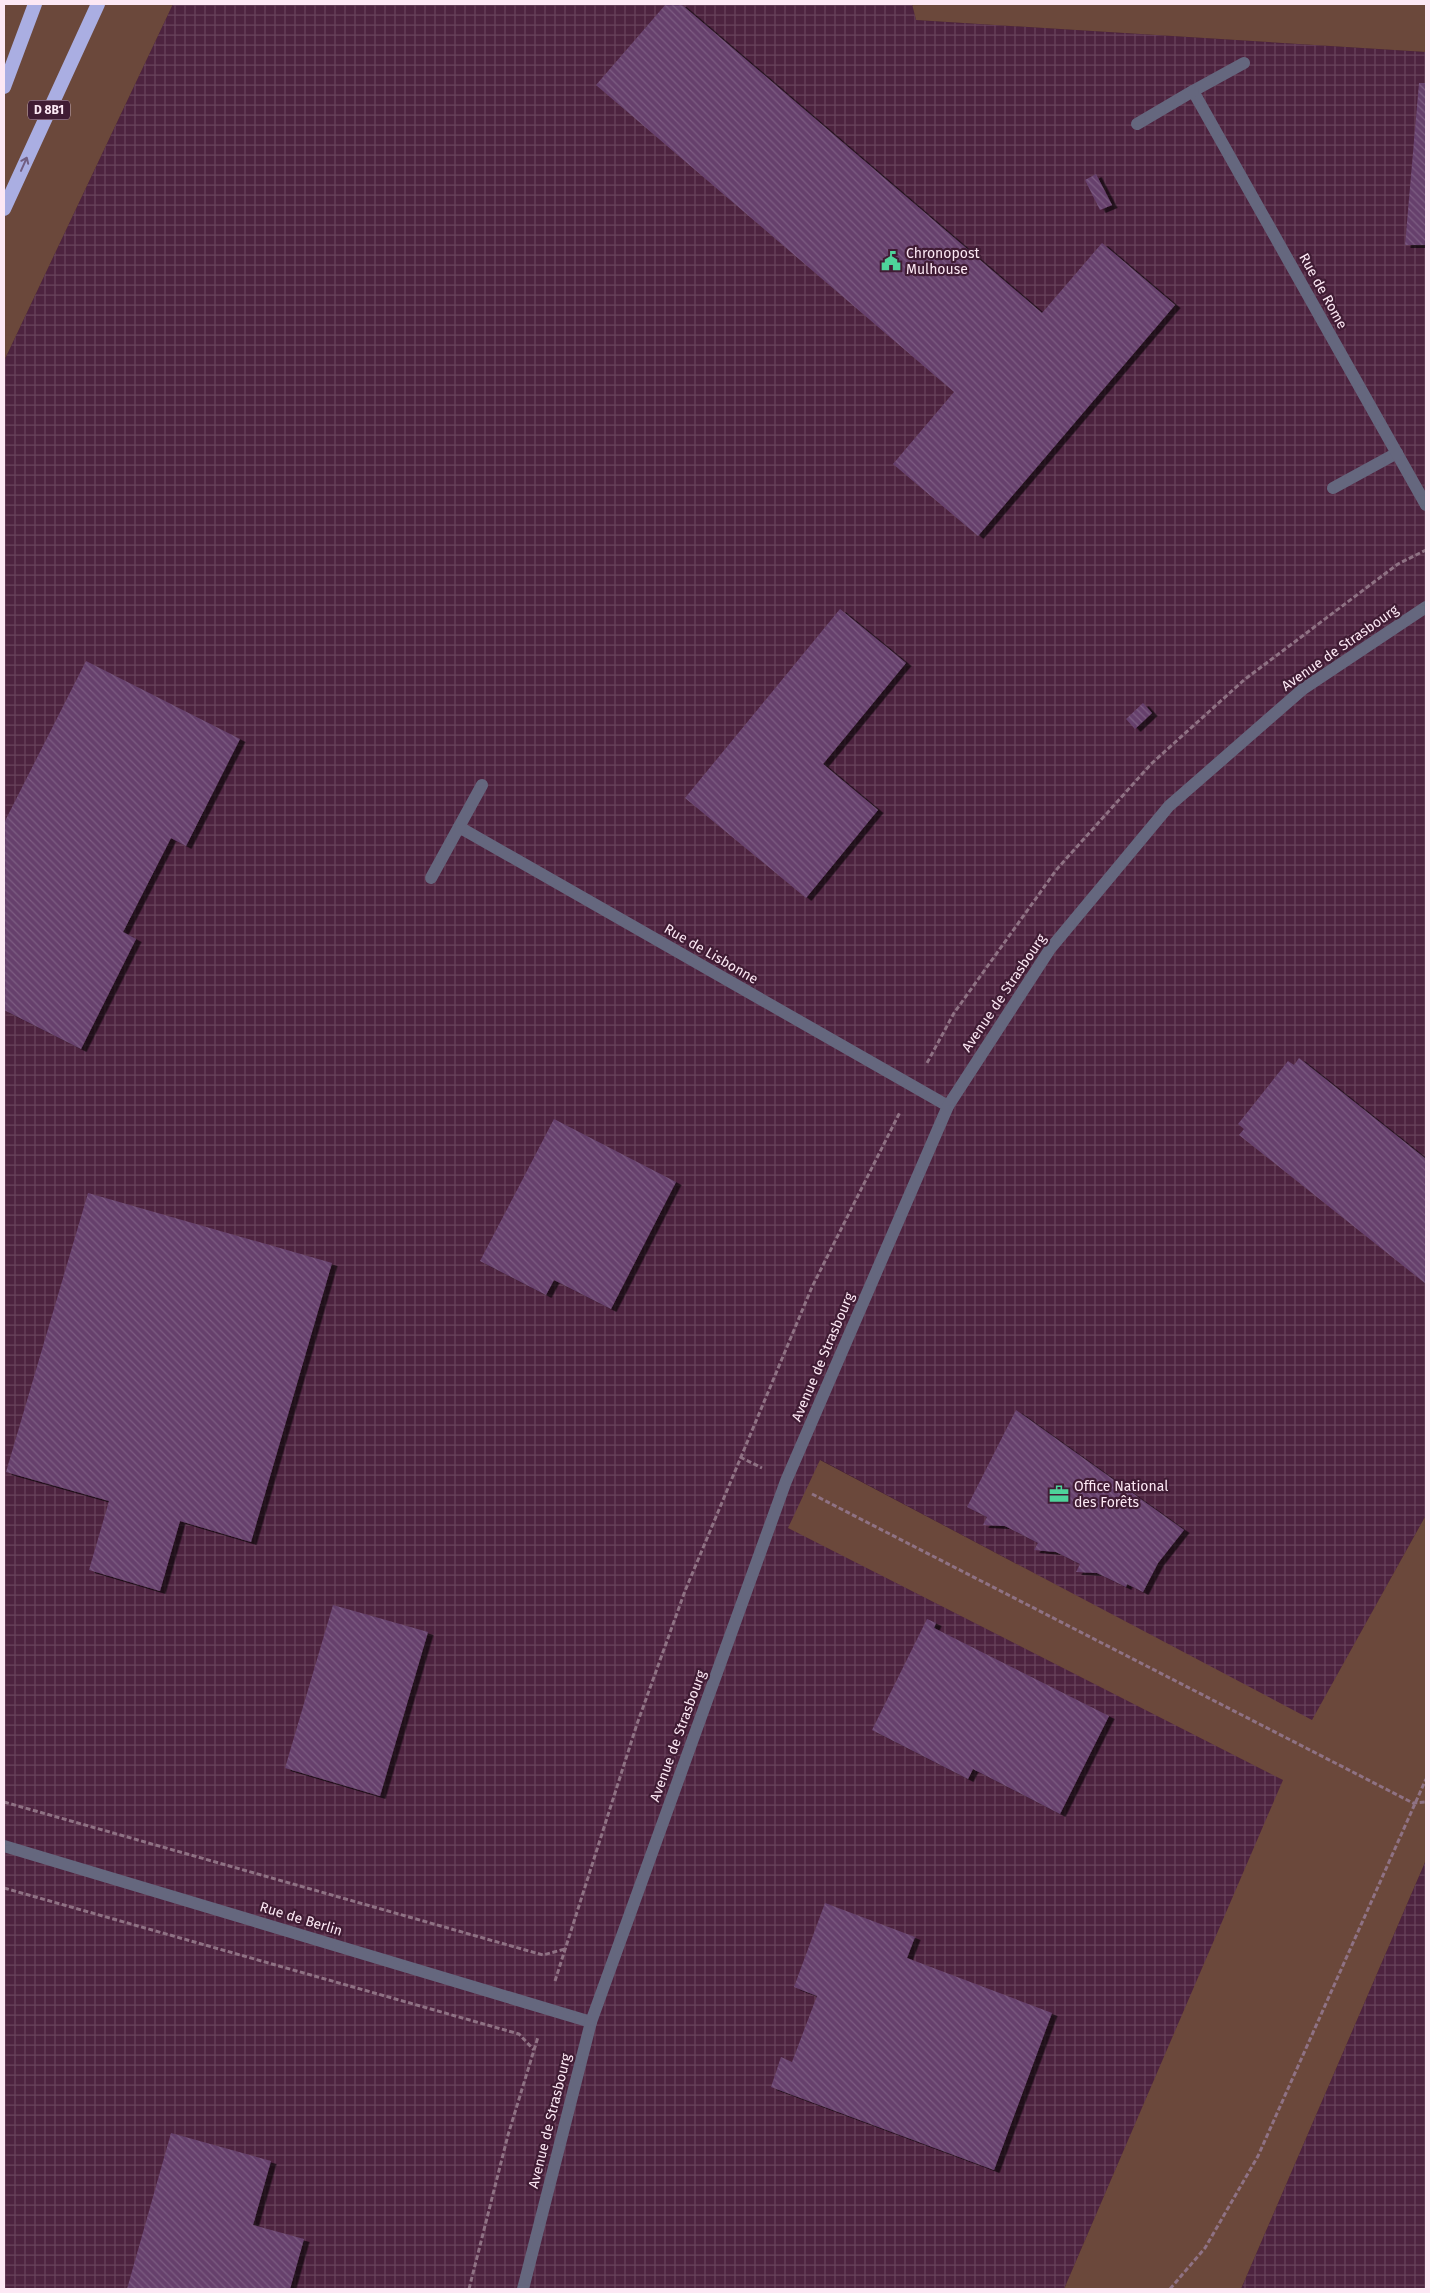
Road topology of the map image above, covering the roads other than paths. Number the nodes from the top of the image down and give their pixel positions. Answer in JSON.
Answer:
{"nodes":[{"id":1,"x":34,"y":4,"type":"edge"},
{"id":2,"x":98,"y":4,"type":"edge"},
{"id":3,"x":1244,"y":63,"type":"dead end"},
{"id":4,"x":4,"y":87,"type":"edge"},
{"id":5,"x":1193,"y":91,"type":"junction"},
{"id":6,"x":1137,"y":124,"type":"dead end"},
{"id":7,"x":4,"y":208,"type":"edge"},
{"id":8,"x":1397,"y":453,"type":"junction"},
{"id":9,"x":1333,"y":488,"type":"dead end"},
{"id":10,"x":1426,"y":505,"type":"edge"},
{"id":11,"x":1426,"y":607,"type":"edge"},
{"id":12,"x":482,"y":785,"type":"dead end"},
{"id":13,"x":459,"y":827,"type":"junction"},
{"id":14,"x":431,"y":878,"type":"dead end"},
{"id":15,"x":948,"y":1106,"type":"junction"},
{"id":16,"x":4,"y":1846,"type":"edge"},
{"id":17,"x":590,"y":2022,"type":"junction"},
{"id":18,"x":523,"y":2289,"type":"edge"}],
"edges":[{"from":1,"to":4,"type":"highway"},
{"from":7,"to":2,"type":"highway","number":"D 8B1","one_way":true},
{"from":3,"to":5,"type":"street"},
{"from":5,"to":6,"type":"street"},
{"from":5,"to":8,"type":"street","name":"Rue de Rome"},
{"from":8,"to":9,"type":"street"},
{"from":8,"to":10,"type":"street","name":"Rue de Rome"},
{"from":11,"to":15,"type":"street","name":"Avenue de Strasbourg"},
{"from":12,"to":13,"type":"street"},
{"from":13,"to":14,"type":"street"},
{"from":13,"to":15,"type":"street","name":"Rue de Lisbonne"},
{"from":15,"to":17,"type":"street","name":"Avenue de Strasbourg"},
{"from":16,"to":17,"type":"street","name":"Rue de Berlin"},
{"from":17,"to":18,"type":"street","name":"Avenue de Strasbourg"}]}
